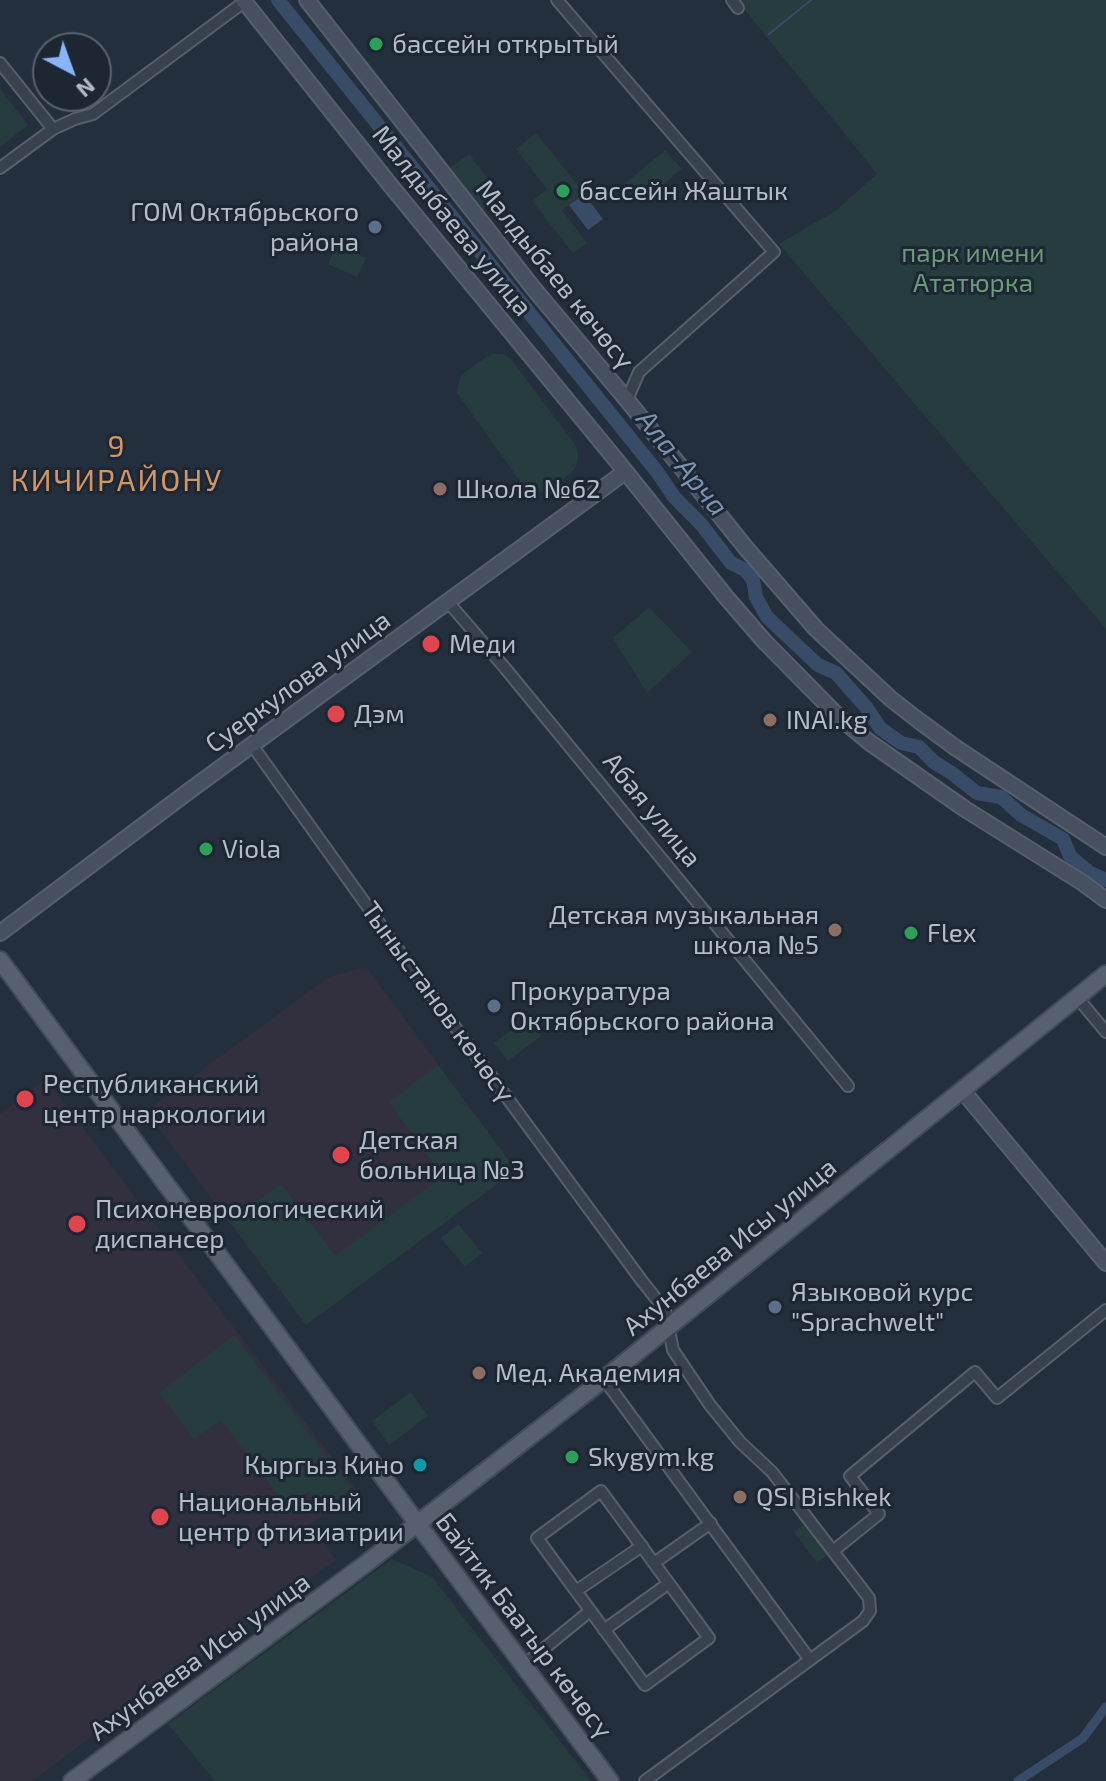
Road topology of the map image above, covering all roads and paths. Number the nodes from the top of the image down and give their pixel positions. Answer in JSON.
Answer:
{"nodes":[{"id":1,"x":307,"y":0,"type":"edge"},
{"id":2,"x":557,"y":0,"type":"edge"},
{"id":3,"x":244,"y":1,"type":"edge"},
{"id":4,"x":0,"y":63,"type":"edge"},
{"id":5,"x":53,"y":129,"type":"junction"},
{"id":6,"x":0,"y":168,"type":"edge"},
{"id":7,"x":627,"y":400,"type":"junction"},
{"id":8,"x":625,"y":472,"type":"junction"},
{"id":9,"x":448,"y":602,"type":"junction"},
{"id":10,"x":252,"y":745,"type":"junction"},
{"id":11,"x":1106,"y":847,"type":"edge"},
{"id":12,"x":1106,"y":900,"type":"edge"},
{"id":13,"x":0,"y":933,"type":"edge"},
{"id":14,"x":0,"y":960,"type":"edge"},
{"id":15,"x":1106,"y":974,"type":"edge"},
{"id":16,"x":1077,"y":997,"type":"junction"},
{"id":17,"x":1106,"y":1032,"type":"edge"},
{"id":18,"x":848,"y":1086,"type":"dead end"},
{"id":19,"x":962,"y":1090,"type":"junction"},
{"id":20,"x":1106,"y":1263,"type":"edge"},
{"id":21,"x":1106,"y":1310,"type":"edge"},
{"id":22,"x":670,"y":1327,"type":"junction"},
{"id":23,"x":604,"y":1379,"type":"junction"},
{"id":24,"x":417,"y":1523,"type":"junction"},
{"id":25,"x":711,"y":1523,"type":"junction"},
{"id":26,"x":642,"y":1546,"type":"junction"},
{"id":27,"x":833,"y":1551,"type":"junction"},
{"id":28,"x":654,"y":1563,"type":"junction"},
{"id":29,"x":669,"y":1583,"type":"junction"},
{"id":30,"x":576,"y":1591,"type":"junction"},
{"id":31,"x":590,"y":1611,"type":"junction"},
{"id":32,"x":604,"y":1630,"type":"junction"},
{"id":33,"x":810,"y":1660,"type":"junction"},
{"id":34,"x":524,"y":1665,"type":"junction"},
{"id":35,"x":72,"y":1781,"type":"edge"},
{"id":36,"x":610,"y":1781,"type":"edge"},
{"id":37,"x":645,"y":1781,"type":"edge"}],
"edges":[{"from":1,"to":7,"type":"street","name":"Малдыбаев көчөсү"},
{"from":2,"to":7,"type":"street"},
{"from":3,"to":5,"type":"street"},
{"from":3,"to":8,"type":"street","name":"Малдыбаева улица"},
{"from":4,"to":5,"type":"street"},
{"from":5,"to":6,"type":"street"},
{"from":7,"to":11,"type":"street","name":"Малдыбаев көчөсү"},
{"from":8,"to":9,"type":"street","name":"Суеркулова улица"},
{"from":8,"to":12,"type":"street"},
{"from":9,"to":10,"type":"street","name":"Суеркулова улица"},
{"from":9,"to":18,"type":"street","name":"Абая улица"},
{"from":10,"to":13,"type":"street","name":"Суеркулова улица"},
{"from":10,"to":22,"type":"street","name":"Тыныстанов көчөсү"},
{"from":14,"to":24,"type":"main road","name":"Байтик Баатыр көчөсү"},
{"from":15,"to":16,"type":"main road","name":"Ахунбаева Исы улица"},
{"from":16,"to":17,"type":"street"},
{"from":16,"to":19,"type":"main road","name":"Ахунбаева Исы улица"},
{"from":19,"to":20,"type":"street"},
{"from":19,"to":22,"type":"main road","name":"Ахунбаева Исы улица"},
{"from":21,"to":27,"type":"street"},
{"from":22,"to":23,"type":"main road","name":"Ахунбаева Исы улица"},
{"from":22,"to":27,"type":"street","name":"Тыныстанов көчөсү"},
{"from":23,"to":24,"type":"main road","name":"Ахунбаева Исы улица"},
{"from":23,"to":25,"type":"street"},
{"from":24,"to":34,"type":"main road","name":"Байтик Баатыр көчөсү"},
{"from":24,"to":35,"type":"main road","name":"Ахунбаева Исы улица"},
{"from":25,"to":28,"type":"street"},
{"from":25,"to":33,"type":"street"},
{"from":26,"to":28,"type":"street"},
{"from":26,"to":30,"type":"street"},
{"from":26,"to":30,"type":"street"},
{"from":27,"to":33,"type":"street","name":"Тыныстанов көчөсү"},
{"from":28,"to":29,"type":"street"},
{"from":29,"to":32,"type":"street"},
{"from":29,"to":32,"type":"street"},
{"from":30,"to":31,"type":"street"},
{"from":31,"to":32,"type":"street"},
{"from":31,"to":34,"type":"street"},
{"from":33,"to":37,"type":"street"},
{"from":34,"to":36,"type":"main road","name":"Байтик Баатыр көчөсү"}]}
